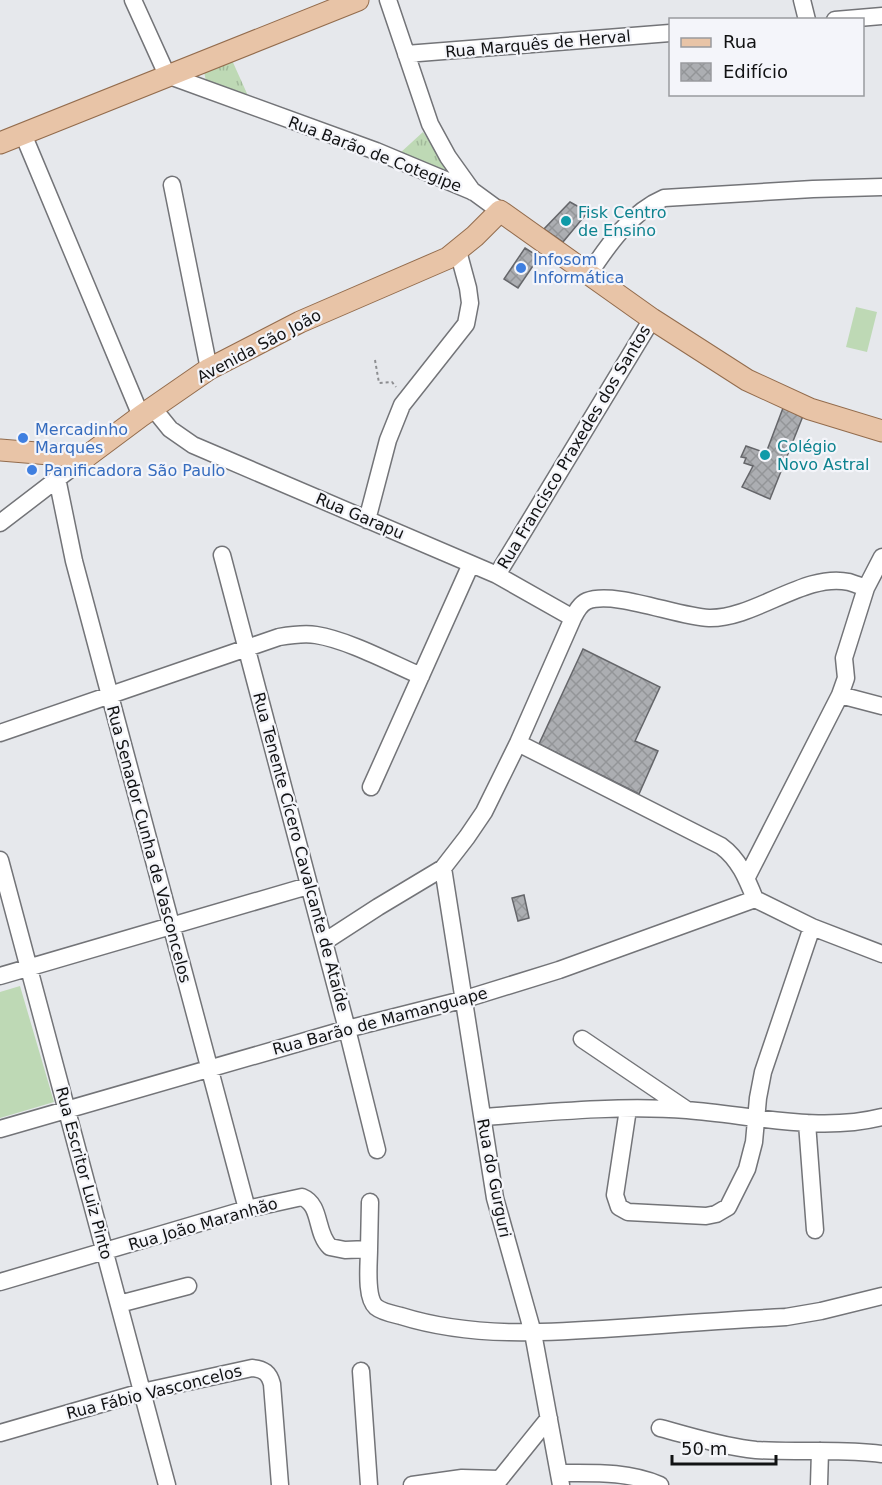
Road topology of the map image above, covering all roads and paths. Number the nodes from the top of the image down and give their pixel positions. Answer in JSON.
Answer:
{"nodes":[{"id":1,"x":133,"y":0,"type":"edge"},
{"id":2,"x":358,"y":0,"type":"edge"},
{"id":3,"x":388,"y":0,"type":"edge"},
{"id":4,"x":802,"y":0,"type":"edge"},
{"id":5,"x":882,"y":16,"type":"edge"},
{"id":6,"x":806,"y":18,"type":"edge"},
{"id":7,"x":858,"y":18,"type":"edge"},
{"id":8,"x":669,"y":33,"type":"edge"},
{"id":9,"x":406,"y":54,"type":"junction"},
{"id":10,"x":167,"y":75,"type":"junction"},
{"id":11,"x":24,"y":134,"type":"junction"},
{"id":12,"x":0,"y":143,"type":"edge"},
{"id":13,"x":172,"y":185,"type":"dead end"},
{"id":14,"x":882,"y":187,"type":"edge"},
{"id":15,"x":474,"y":192,"type":"junction"},
{"id":16,"x":500,"y":211,"type":"junction"},
{"id":17,"x":458,"y":251,"type":"junction"},
{"id":18,"x":589,"y":274,"type":"junction"},
{"id":19,"x":652,"y":319,"type":"junction"},
{"id":20,"x":375,"y":360,"type":"dead end"},
{"id":21,"x":209,"y":369,"type":"junction"},
{"id":22,"x":406,"y":400,"type":"junction"},
{"id":23,"x":147,"y":412,"type":"junction"},
{"id":24,"x":882,"y":431,"type":"edge"},
{"id":25,"x":0,"y":450,"type":"edge"},
{"id":26,"x":86,"y":457,"type":"junction"},
{"id":27,"x":57,"y":478,"type":"junction"},
{"id":28,"x":367,"y":520,"type":"junction"},
{"id":29,"x":0,"y":523,"type":"edge"},
{"id":30,"x":222,"y":555,"type":"dead end"},
{"id":31,"x":882,"y":557,"type":"edge"},
{"id":32,"x":471,"y":564,"type":"junction"},
{"id":33,"x":497,"y":575,"type":"junction"},
{"id":34,"x":866,"y":588,"type":"junction"},
{"id":35,"x":573,"y":618,"type":"junction"},
{"id":36,"x":247,"y":648,"type":"junction"},
{"id":37,"x":421,"y":676,"type":"junction"},
{"id":38,"x":109,"y":694,"type":"junction"},
{"id":39,"x":840,"y":695,"type":"junction"},
{"id":40,"x":882,"y":706,"type":"edge"},
{"id":41,"x":0,"y":734,"type":"edge"},
{"id":42,"x":518,"y":743,"type":"junction"},
{"id":43,"x":371,"y":787,"type":"dead end"},
{"id":44,"x":0,"y":860,"type":"edge"},
{"id":45,"x":443,"y":867,"type":"junction"},
{"id":46,"x":747,"y":877,"type":"junction"},
{"id":47,"x":308,"y":886,"type":"junction"},
{"id":48,"x":755,"y":899,"type":"junction"},
{"id":49,"x":170,"y":927,"type":"junction"},
{"id":50,"x":812,"y":927,"type":"junction"},
{"id":51,"x":324,"y":942,"type":"junction"},
{"id":52,"x":882,"y":954,"type":"edge"},
{"id":53,"x":30,"y":968,"type":"junction"},
{"id":54,"x":0,"y":976,"type":"edge"},
{"id":55,"x":462,"y":1000,"type":"junction"},
{"id":56,"x":347,"y":1029,"type":"junction"},
{"id":57,"x":582,"y":1039,"type":"dead end"},
{"id":58,"x":209,"y":1067,"type":"junction"},
{"id":59,"x":628,"y":1109,"type":"junction"},
{"id":60,"x":66,"y":1110,"type":"junction"},
{"id":61,"x":688,"y":1110,"type":"junction"},
{"id":62,"x":483,"y":1117,"type":"junction"},
{"id":63,"x":757,"y":1117,"type":"junction"},
{"id":64,"x":882,"y":1117,"type":"edge"},
{"id":65,"x":807,"y":1123,"type":"junction"},
{"id":66,"x":0,"y":1130,"type":"edge"},
{"id":67,"x":377,"y":1150,"type":"dead end"},
{"id":68,"x":370,"y":1202,"type":"dead end"},
{"id":69,"x":247,"y":1209,"type":"junction"},
{"id":70,"x":815,"y":1230,"type":"dead end"},
{"id":71,"x":369,"y":1249,"type":"junction"},
{"id":72,"x":105,"y":1252,"type":"junction"},
{"id":73,"x":0,"y":1282,"type":"edge"},
{"id":74,"x":188,"y":1286,"type":"dead end"},
{"id":75,"x":882,"y":1296,"type":"edge"},
{"id":76,"x":119,"y":1304,"type":"junction"},
{"id":77,"x":533,"y":1333,"type":"junction"},
{"id":78,"x":361,"y":1371,"type":"dead end"},
{"id":79,"x":142,"y":1392,"type":"junction"},
{"id":80,"x":549,"y":1418,"type":"junction"},
{"id":81,"x":660,"y":1428,"type":"dead end"},
{"id":82,"x":0,"y":1433,"type":"edge"},
{"id":83,"x":820,"y":1451,"type":"junction"},
{"id":84,"x":882,"y":1454,"type":"edge"},
{"id":85,"x":560,"y":1479,"type":"edge"},
{"id":86,"x":497,"y":1482,"type":"edge"},
{"id":87,"x":167,"y":1485,"type":"edge"},
{"id":88,"x":280,"y":1485,"type":"edge"},
{"id":89,"x":369,"y":1485,"type":"edge"},
{"id":90,"x":412,"y":1485,"type":"edge"},
{"id":91,"x":660,"y":1485,"type":"edge"},
{"id":92,"x":819,"y":1485,"type":"edge"}],
"edges":[{"from":1,"to":10,"type":"street"},
{"from":2,"to":10,"type":"main road"},
{"from":3,"to":9,"type":"street"},
{"from":4,"to":6,"type":"street"},
{"from":5,"to":7,"type":"street"},
{"from":8,"to":9,"type":"street","name":"Rua Marquês de Herval"},
{"from":9,"to":15,"type":"street"},
{"from":10,"to":11,"type":"main road"},
{"from":10,"to":15,"type":"street","name":"Rua Barão de Cotegipe"},
{"from":11,"to":12,"type":"main road"},
{"from":11,"to":23,"type":"street","name":"Rua Garapu"},
{"from":13,"to":21,"type":"street"},
{"from":14,"to":18,"type":"street"},
{"from":15,"to":16,"type":"street","name":"Rua Barão de Cotegipe"},
{"from":16,"to":17,"type":"main road","name":"Avenida São João"},
{"from":16,"to":18,"type":"main road","name":"Rua Barão de Cotegipe"},
{"from":17,"to":21,"type":"main road","name":"Avenida São João"},
{"from":17,"to":22,"type":"street"},
{"from":18,"to":19,"type":"main road","name":"Rua Barão de Cotegipe"},
{"from":19,"to":24,"type":"main road","name":"Rua Barão de Cotegipe"},
{"from":19,"to":33,"type":"street","name":"Rua Francisco Praxedes dos Santos"},
{"from":20,"to":22,"type":"path"},
{"from":21,"to":23,"type":"main road","name":"Avenida São João"},
{"from":22,"to":28,"type":"street"},
{"from":23,"to":26,"type":"main road","name":"Avenida São João"},
{"from":23,"to":28,"type":"street","name":"Rua Garapu"},
{"from":25,"to":26,"type":"main road"},
{"from":26,"to":27,"type":"street","name":"Avenida São João"},
{"from":27,"to":29,"type":"street","name":"Avenida São João"},
{"from":27,"to":38,"type":"street","name":"Rua Senador Cunha de Vasconcelos"},
{"from":28,"to":32,"type":"street","name":"Rua Garapu"},
{"from":30,"to":36,"type":"street","name":"Rua Tenente Cícero Cavalcante de Ataíde"},
{"from":31,"to":34,"type":"street"},
{"from":32,"to":33,"type":"street","name":"Rua Garapu"},
{"from":32,"to":37,"type":"street"},
{"from":33,"to":35,"type":"street","name":"Rua Garapu"},
{"from":34,"to":35,"type":"street"},
{"from":34,"to":39,"type":"street"},
{"from":35,"to":42,"type":"street"},
{"from":36,"to":37,"type":"street"},
{"from":36,"to":38,"type":"street"},
{"from":36,"to":47,"type":"street","name":"Rua Tenente Cícero Cavalcante de Ataíde"},
{"from":37,"to":43,"type":"street"},
{"from":38,"to":41,"type":"street"},
{"from":38,"to":49,"type":"street","name":"Rua Senador Cunha de Vasconcelos"},
{"from":39,"to":40,"type":"street"},
{"from":39,"to":46,"type":"street"},
{"from":42,"to":45,"type":"street"},
{"from":42,"to":46,"type":"street"},
{"from":44,"to":53,"type":"street","name":"Rua Escritor Luiz Pinto"},
{"from":45,"to":51,"type":"street"},
{"from":45,"to":55,"type":"street","name":"Rua do Gurguri"},
{"from":46,"to":48,"type":"street"},
{"from":47,"to":49,"type":"street"},
{"from":47,"to":51,"type":"street","name":"Rua Tenente Cícero Cavalcante de Ataíde"},
{"from":48,"to":50,"type":"street"},
{"from":48,"to":55,"type":"street","name":"Rua Barão de Mamanguape"},
{"from":49,"to":53,"type":"street"},
{"from":49,"to":58,"type":"street","name":"Rua Senador Cunha de Vasconcelos"},
{"from":50,"to":52,"type":"street"},
{"from":50,"to":63,"type":"street"},
{"from":51,"to":56,"type":"street","name":"Rua Tenente Cícero Cavalcante de Ataíde"},
{"from":53,"to":54,"type":"street"},
{"from":53,"to":60,"type":"street","name":"Rua Escritor Luiz Pinto"},
{"from":55,"to":56,"type":"street","name":"Rua Barão de Mamanguape"},
{"from":55,"to":62,"type":"street","name":"Rua do Gurguri"},
{"from":56,"to":58,"type":"street","name":"Rua Barão de Mamanguape"},
{"from":56,"to":67,"type":"street","name":"Rua Tenente Cícero Cavalcante de Ataíde"},
{"from":57,"to":61,"type":"street"},
{"from":58,"to":60,"type":"street","name":"Rua Barão de Mamanguape"},
{"from":58,"to":69,"type":"street","name":"Rua Senador Cunha de Vasconcelos"},
{"from":59,"to":61,"type":"street"},
{"from":59,"to":62,"type":"street"},
{"from":59,"to":63,"type":"street"},
{"from":60,"to":66,"type":"street","name":"Rua Barão de Mamanguape"},
{"from":60,"to":72,"type":"street","name":"Rua Escritor Luiz Pinto"},
{"from":61,"to":63,"type":"street"},
{"from":62,"to":77,"type":"street","name":"Rua do Gurguri"},
{"from":63,"to":65,"type":"street"},
{"from":64,"to":65,"type":"street"},
{"from":65,"to":70,"type":"street"},
{"from":68,"to":71,"type":"street"},
{"from":69,"to":71,"type":"street","name":"Rua João Maranhão"},
{"from":69,"to":72,"type":"street","name":"Rua João Maranhão"},
{"from":71,"to":77,"type":"street"},
{"from":72,"to":73,"type":"street","name":"Rua João Maranhão"},
{"from":72,"to":76,"type":"street","name":"Rua Escritor Luiz Pinto"},
{"from":74,"to":76,"type":"street"},
{"from":75,"to":77,"type":"street"},
{"from":76,"to":79,"type":"street","name":"Rua Escritor Luiz Pinto"},
{"from":77,"to":80,"type":"street","name":"Rua do Gurguri"},
{"from":78,"to":89,"type":"street"},
{"from":79,"to":82,"type":"street","name":"Rua Fábio Vasconcelos"},
{"from":79,"to":87,"type":"street","name":"Rua Escritor Luiz Pinto"},
{"from":79,"to":88,"type":"street","name":"Rua Fábio Vasconcelos"},
{"from":80,"to":85,"type":"street","name":"Rua do Gurguri"},
{"from":80,"to":86,"type":"street"},
{"from":81,"to":83,"type":"street"},
{"from":83,"to":84,"type":"street"},
{"from":83,"to":92,"type":"street"},
{"from":85,"to":91,"type":"street"},
{"from":86,"to":90,"type":"street"}]}
